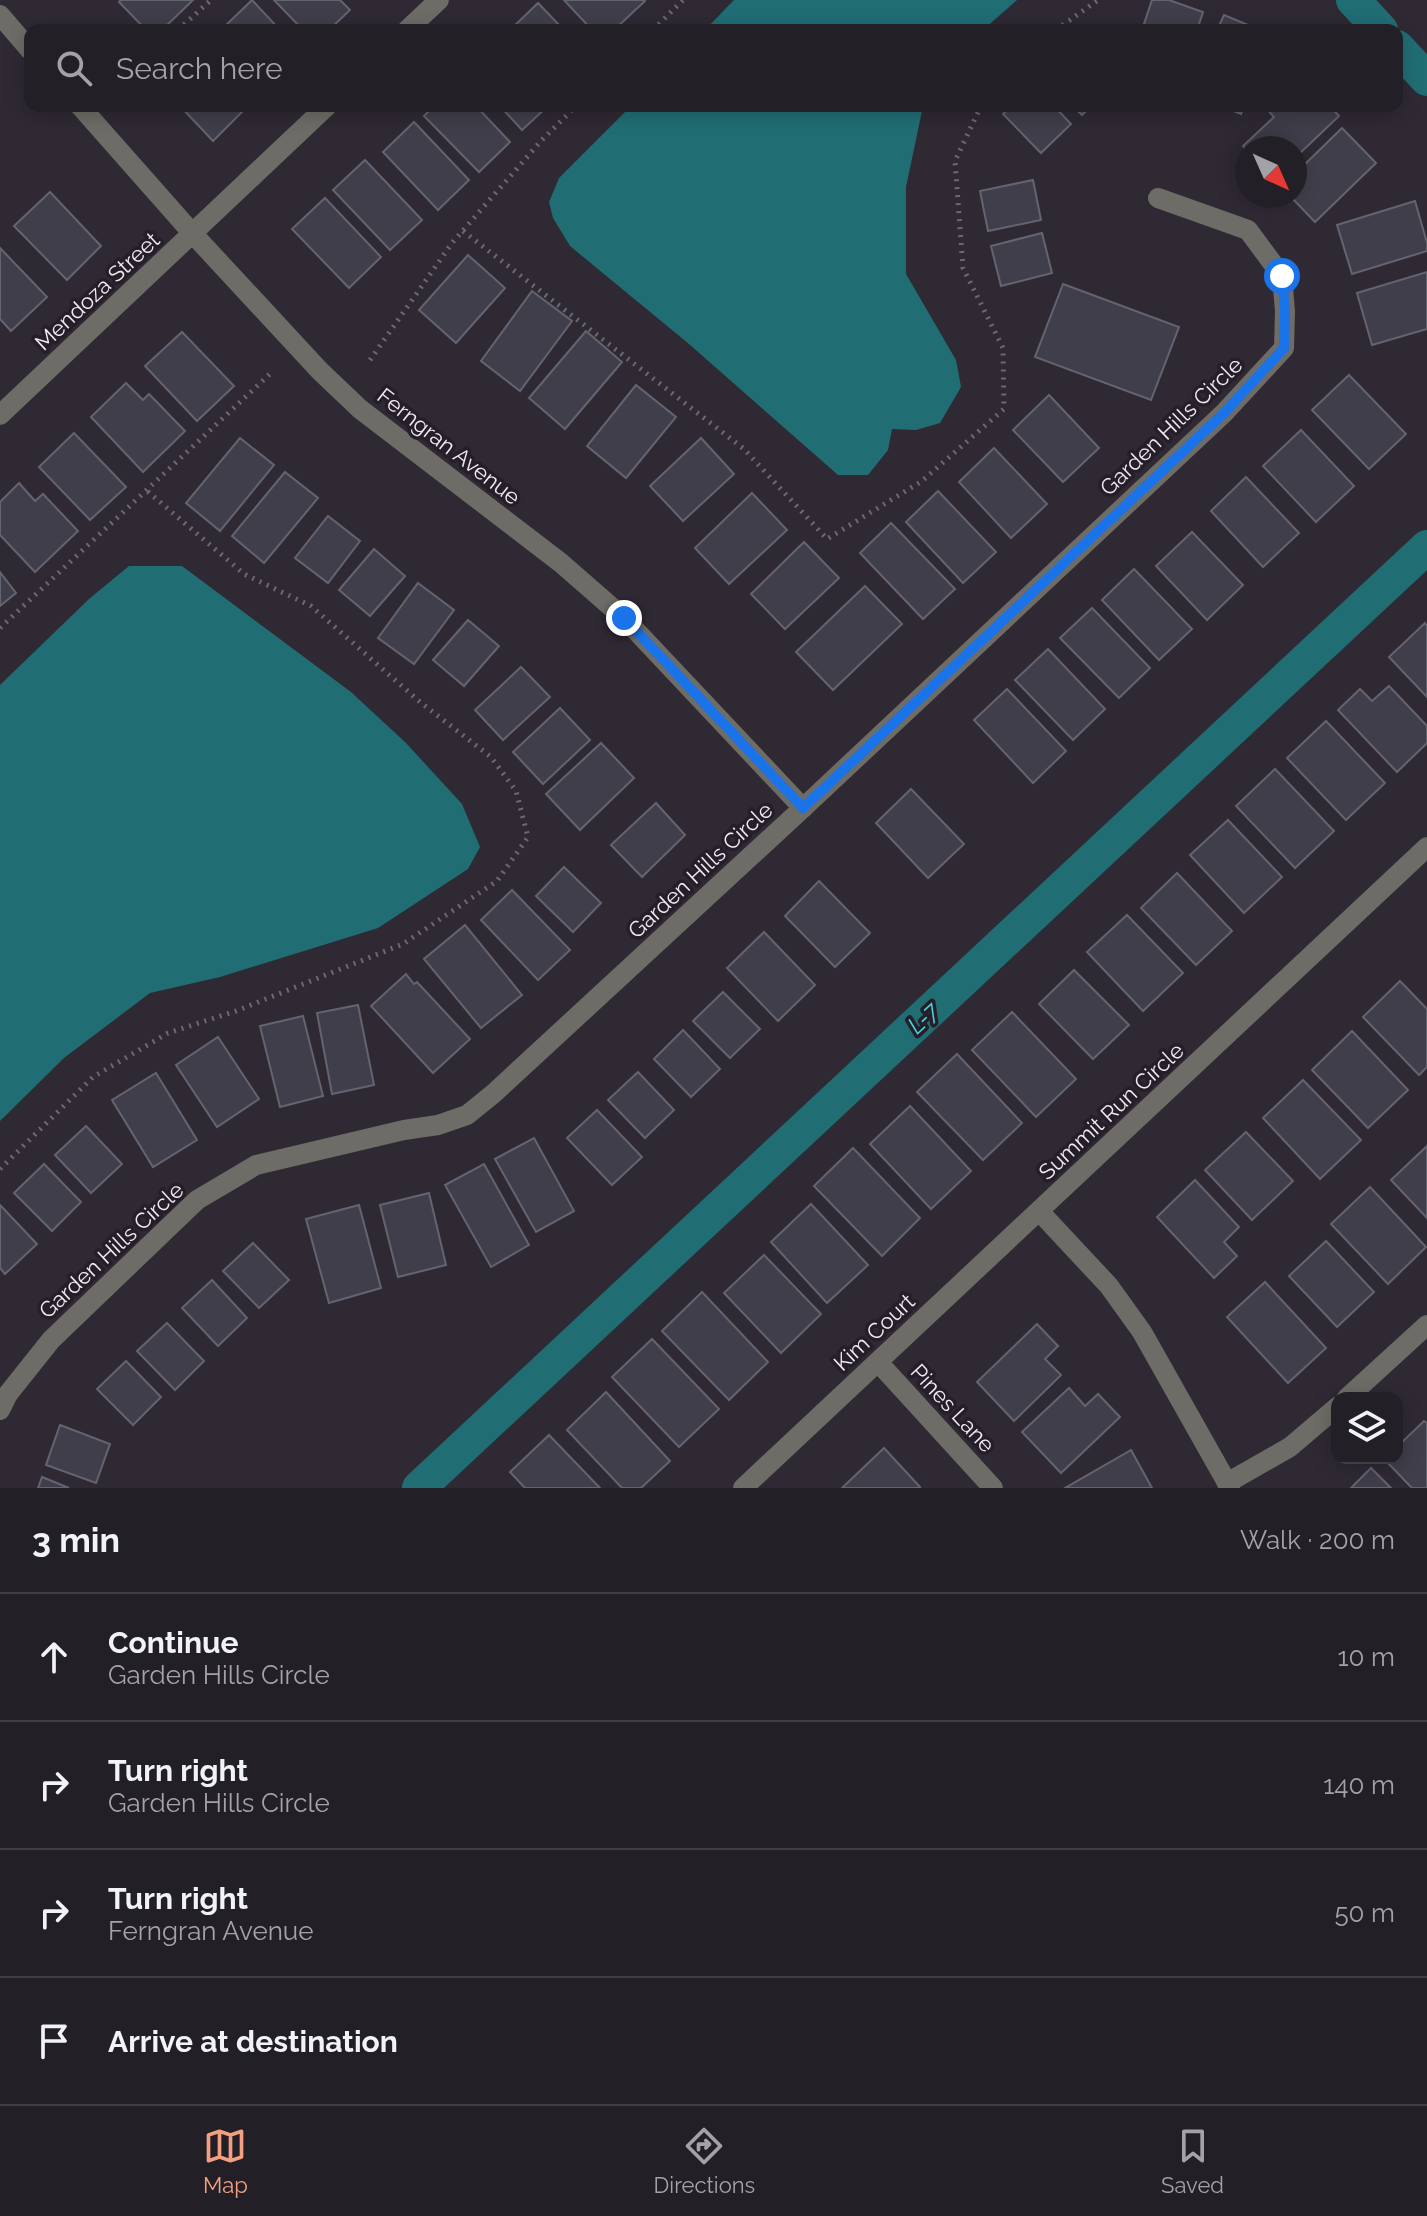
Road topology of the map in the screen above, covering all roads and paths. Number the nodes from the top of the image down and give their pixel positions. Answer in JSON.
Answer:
{"nodes":[{"id":1,"x":211,"y":0,"type":"edge"},
{"id":2,"x":439,"y":0,"type":"edge"},
{"id":3,"x":683,"y":0,"type":"edge"},
{"id":4,"x":1098,"y":0,"type":"edge"},
{"id":5,"x":0,"y":15,"type":"edge"},
{"id":6,"x":185,"y":24,"type":"edge"},
{"id":7,"x":413,"y":24,"type":"edge"},
{"id":8,"x":659,"y":24,"type":"edge"},
{"id":9,"x":1064,"y":24,"type":"edge"},
{"id":10,"x":24,"y":43,"type":"edge"},
{"id":11,"x":85,"y":112,"type":"edge"},
{"id":12,"x":321,"y":112,"type":"edge"},
{"id":13,"x":570,"y":112,"type":"edge"},
{"id":14,"x":978,"y":112,"type":"edge"},
{"id":15,"x":1158,"y":198,"type":"dead end"},
{"id":16,"x":463,"y":231,"type":"junction"},
{"id":17,"x":193,"y":234,"type":"junction"},
{"id":18,"x":370,"y":360,"type":"dead end"},
{"id":19,"x":273,"y":371,"type":"dead end"},
{"id":20,"x":0,"y":415,"type":"edge"},
{"id":21,"x":146,"y":490,"type":"junction"},
{"id":22,"x":0,"y":628,"type":"edge"},
{"id":23,"x":803,"y":808,"type":"junction"},
{"id":24,"x":1427,"y":847,"type":"edge"},
{"id":25,"x":0,"y":1169,"type":"edge"},
{"id":26,"x":1039,"y":1211,"type":"junction"},
{"id":27,"x":1427,"y":1325,"type":"edge"},
{"id":28,"x":878,"y":1362,"type":"junction"},
{"id":29,"x":1354,"y":1392,"type":"edge"},
{"id":30,"x":0,"y":1410,"type":"edge"},
{"id":31,"x":1331,"y":1412,"type":"edge"},
{"id":32,"x":1228,"y":1486,"type":"edge"},
{"id":33,"x":743,"y":1488,"type":"edge"},
{"id":34,"x":993,"y":1488,"type":"edge"}],
"edges":[{"from":1,"to":6,"type":"path"},
{"from":2,"to":7,"type":"street"},
{"from":3,"to":8,"type":"path"},
{"from":4,"to":9,"type":"path"},
{"from":5,"to":10,"type":"street"},
{"from":11,"to":17,"type":"street","name":"Ferngran Avenue"},
{"from":12,"to":17,"type":"street","name":"Mendoza Street"},
{"from":13,"to":16,"type":"path"},
{"from":14,"to":16,"type":"path"},
{"from":15,"to":23,"type":"street","name":"Garden Hills Circle"},
{"from":16,"to":18,"type":"path"},
{"from":17,"to":20,"type":"street","name":"Mendoza Street"},
{"from":17,"to":23,"type":"street","name":"Ferngran Avenue"},
{"from":19,"to":21,"type":"path"},
{"from":21,"to":22,"type":"path"},
{"from":21,"to":25,"type":"path"},
{"from":23,"to":30,"type":"street","name":"Garden Hills Circle"},
{"from":24,"to":26,"type":"street","name":"Summit Run Circle"},
{"from":26,"to":28,"type":"street","name":"Kim Court"},
{"from":26,"to":32,"type":"street","name":"Summit Run Circle"},
{"from":27,"to":29,"type":"street"},
{"from":28,"to":33,"type":"street","name":"Kim Court"},
{"from":28,"to":34,"type":"street","name":"Pines Lane"},
{"from":31,"to":32,"type":"street"}]}
